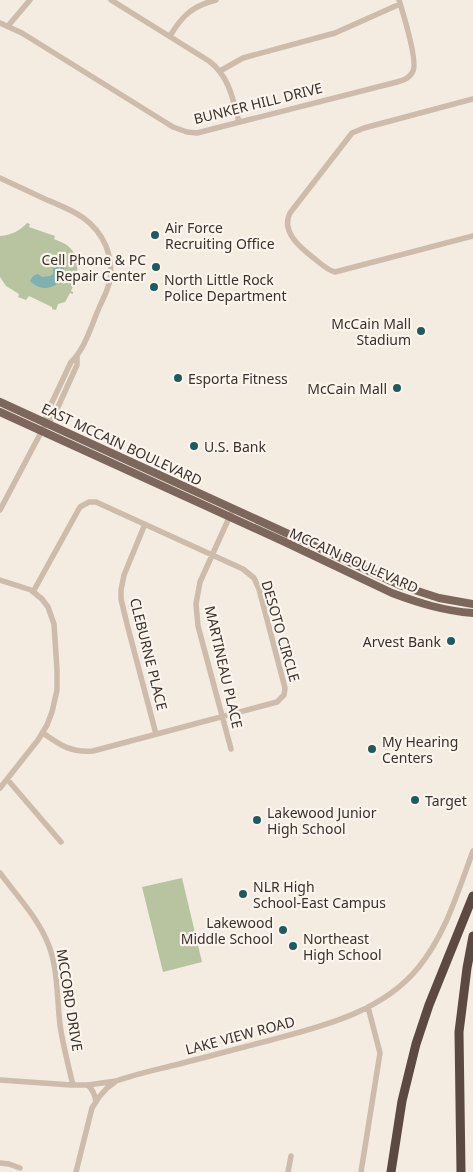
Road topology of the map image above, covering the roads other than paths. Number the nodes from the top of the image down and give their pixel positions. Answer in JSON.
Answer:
{"nodes":[{"id":1,"x":30,"y":0,"type":"edge"},
{"id":2,"x":111,"y":0,"type":"edge"},
{"id":3,"x":216,"y":0,"type":"edge"},
{"id":4,"x":400,"y":2,"type":"edge"},
{"id":5,"x":0,"y":23,"type":"edge"},
{"id":6,"x":8,"y":26,"type":"junction"},
{"id":7,"x":170,"y":36,"type":"junction"},
{"id":8,"x":220,"y":71,"type":"junction"},
{"id":9,"x":473,"y":100,"type":"edge"},
{"id":10,"x":239,"y":122,"type":"junction"},
{"id":11,"x":0,"y":178,"type":"edge"},
{"id":12,"x":473,"y":236,"type":"edge"},
{"id":13,"x":0,"y":402,"type":"edge"},
{"id":14,"x":0,"y":412,"type":"edge"},
{"id":15,"x":44,"y":427,"type":"junction"},
{"id":16,"x":0,"y":510,"type":"edge"},
{"id":17,"x":231,"y":513,"type":"junction"},
{"id":18,"x":145,"y":524,"type":"junction"},
{"id":19,"x":212,"y":555,"type":"junction"},
{"id":20,"x":0,"y":580,"type":"edge"},
{"id":21,"x":33,"y":592,"type":"junction"},
{"id":22,"x":473,"y":604,"type":"edge"},
{"id":23,"x":473,"y":613,"type":"edge"},
{"id":24,"x":222,"y":717,"type":"junction"},
{"id":25,"x":43,"y":733,"type":"junction"},
{"id":26,"x":156,"y":734,"type":"junction"},
{"id":27,"x":231,"y":749,"type":"dead end"},
{"id":28,"x":7,"y":779,"type":"junction"},
{"id":29,"x":0,"y":788,"type":"edge"},
{"id":30,"x":61,"y":842,"type":"dead end"},
{"id":31,"x":473,"y":852,"type":"edge"},
{"id":32,"x":0,"y":873,"type":"edge"},
{"id":33,"x":473,"y":896,"type":"edge"},
{"id":34,"x":473,"y":936,"type":"edge"},
{"id":35,"x":368,"y":1007,"type":"junction"},
{"id":36,"x":0,"y":1079,"type":"edge"},
{"id":37,"x":116,"y":1081,"type":"junction"},
{"id":38,"x":73,"y":1085,"type":"junction"},
{"id":39,"x":88,"y":1085,"type":"junction"},
{"id":40,"x":96,"y":1102,"type":"junction"},
{"id":41,"x":291,"y":1156,"type":"dead end"},
{"id":42,"x":0,"y":1163,"type":"edge"},
{"id":43,"x":20,"y":1168,"type":"dead end"},
{"id":44,"x":76,"y":1172,"type":"edge"},
{"id":45,"x":288,"y":1172,"type":"edge"},
{"id":46,"x":361,"y":1172,"type":"edge"},
{"id":47,"x":391,"y":1172,"type":"edge"},
{"id":48,"x":461,"y":1172,"type":"edge"}],
"edges":[{"from":1,"to":6,"type":"street"},
{"from":2,"to":7,"type":"street"},
{"from":3,"to":7,"type":"street"},
{"from":4,"to":8,"type":"street"},
{"from":4,"to":10,"type":"street","name":"BUNKER HILL DRIVE"},
{"from":5,"to":6,"type":"street","name":"BUNKER HILL DRIVE"},
{"from":6,"to":10,"type":"street","name":"BUNKER HILL DRIVE"},
{"from":7,"to":8,"type":"street"},
{"from":8,"to":10,"type":"street"},
{"from":9,"to":12,"type":"street"},
{"from":11,"to":15,"type":"street"},
{"from":13,"to":15,"type":"main road","name":"EAST MCCAIN BOULEVARD"},
{"from":14,"to":15,"type":"main road","name":"EAST MCCAIN BOULEVARD"},
{"from":15,"to":16,"type":"street"},
{"from":15,"to":17,"type":"main road","name":"EAST MCCAIN BOULEVARD"},
{"from":17,"to":19,"type":"street","name":"MARTINEAU PLACE"},
{"from":17,"to":22,"type":"main road","name":"MCCAIN BOULEVARD"},
{"from":17,"to":23,"type":"main road","name":"MCCAIN BOULEVARD"},
{"from":18,"to":19,"type":"street","name":"DESOTO CIRCLE"},
{"from":18,"to":21,"type":"street","name":"DESOTO CIRCLE"},
{"from":18,"to":26,"type":"street","name":"CLEBURNE PLACE"},
{"from":19,"to":24,"type":"street","name":"MARTINEAU PLACE"},
{"from":19,"to":24,"type":"street","name":"DESOTO CIRCLE"},
{"from":20,"to":21,"type":"street"},
{"from":21,"to":25,"type":"street"},
{"from":24,"to":26,"type":"street","name":"DESOTO CIRCLE"},
{"from":24,"to":27,"type":"street","name":"MARTINEAU PLACE"},
{"from":25,"to":26,"type":"street","name":"DESOTO CIRCLE"},
{"from":25,"to":28,"type":"street"},
{"from":28,"to":29,"type":"street"},
{"from":28,"to":30,"type":"street"},
{"from":31,"to":35,"type":"street","name":"LAKE VIEW ROAD"},
{"from":32,"to":38,"type":"street","name":"MCCORD DRIVE"},
{"from":33,"to":47,"type":"highway"},
{"from":34,"to":48,"type":"highway"},
{"from":35,"to":37,"type":"street","name":"LAKE VIEW ROAD"},
{"from":35,"to":46,"type":"street"},
{"from":36,"to":38,"type":"street","name":"LAKE VIEW ROAD"},
{"from":37,"to":39,"type":"street","name":"LAKE VIEW ROAD"},
{"from":37,"to":40,"type":"street"},
{"from":38,"to":39,"type":"street","name":"LAKE VIEW ROAD"},
{"from":39,"to":40,"type":"street"},
{"from":40,"to":44,"type":"street"},
{"from":41,"to":45,"type":"street"},
{"from":42,"to":43,"type":"street"}]}
